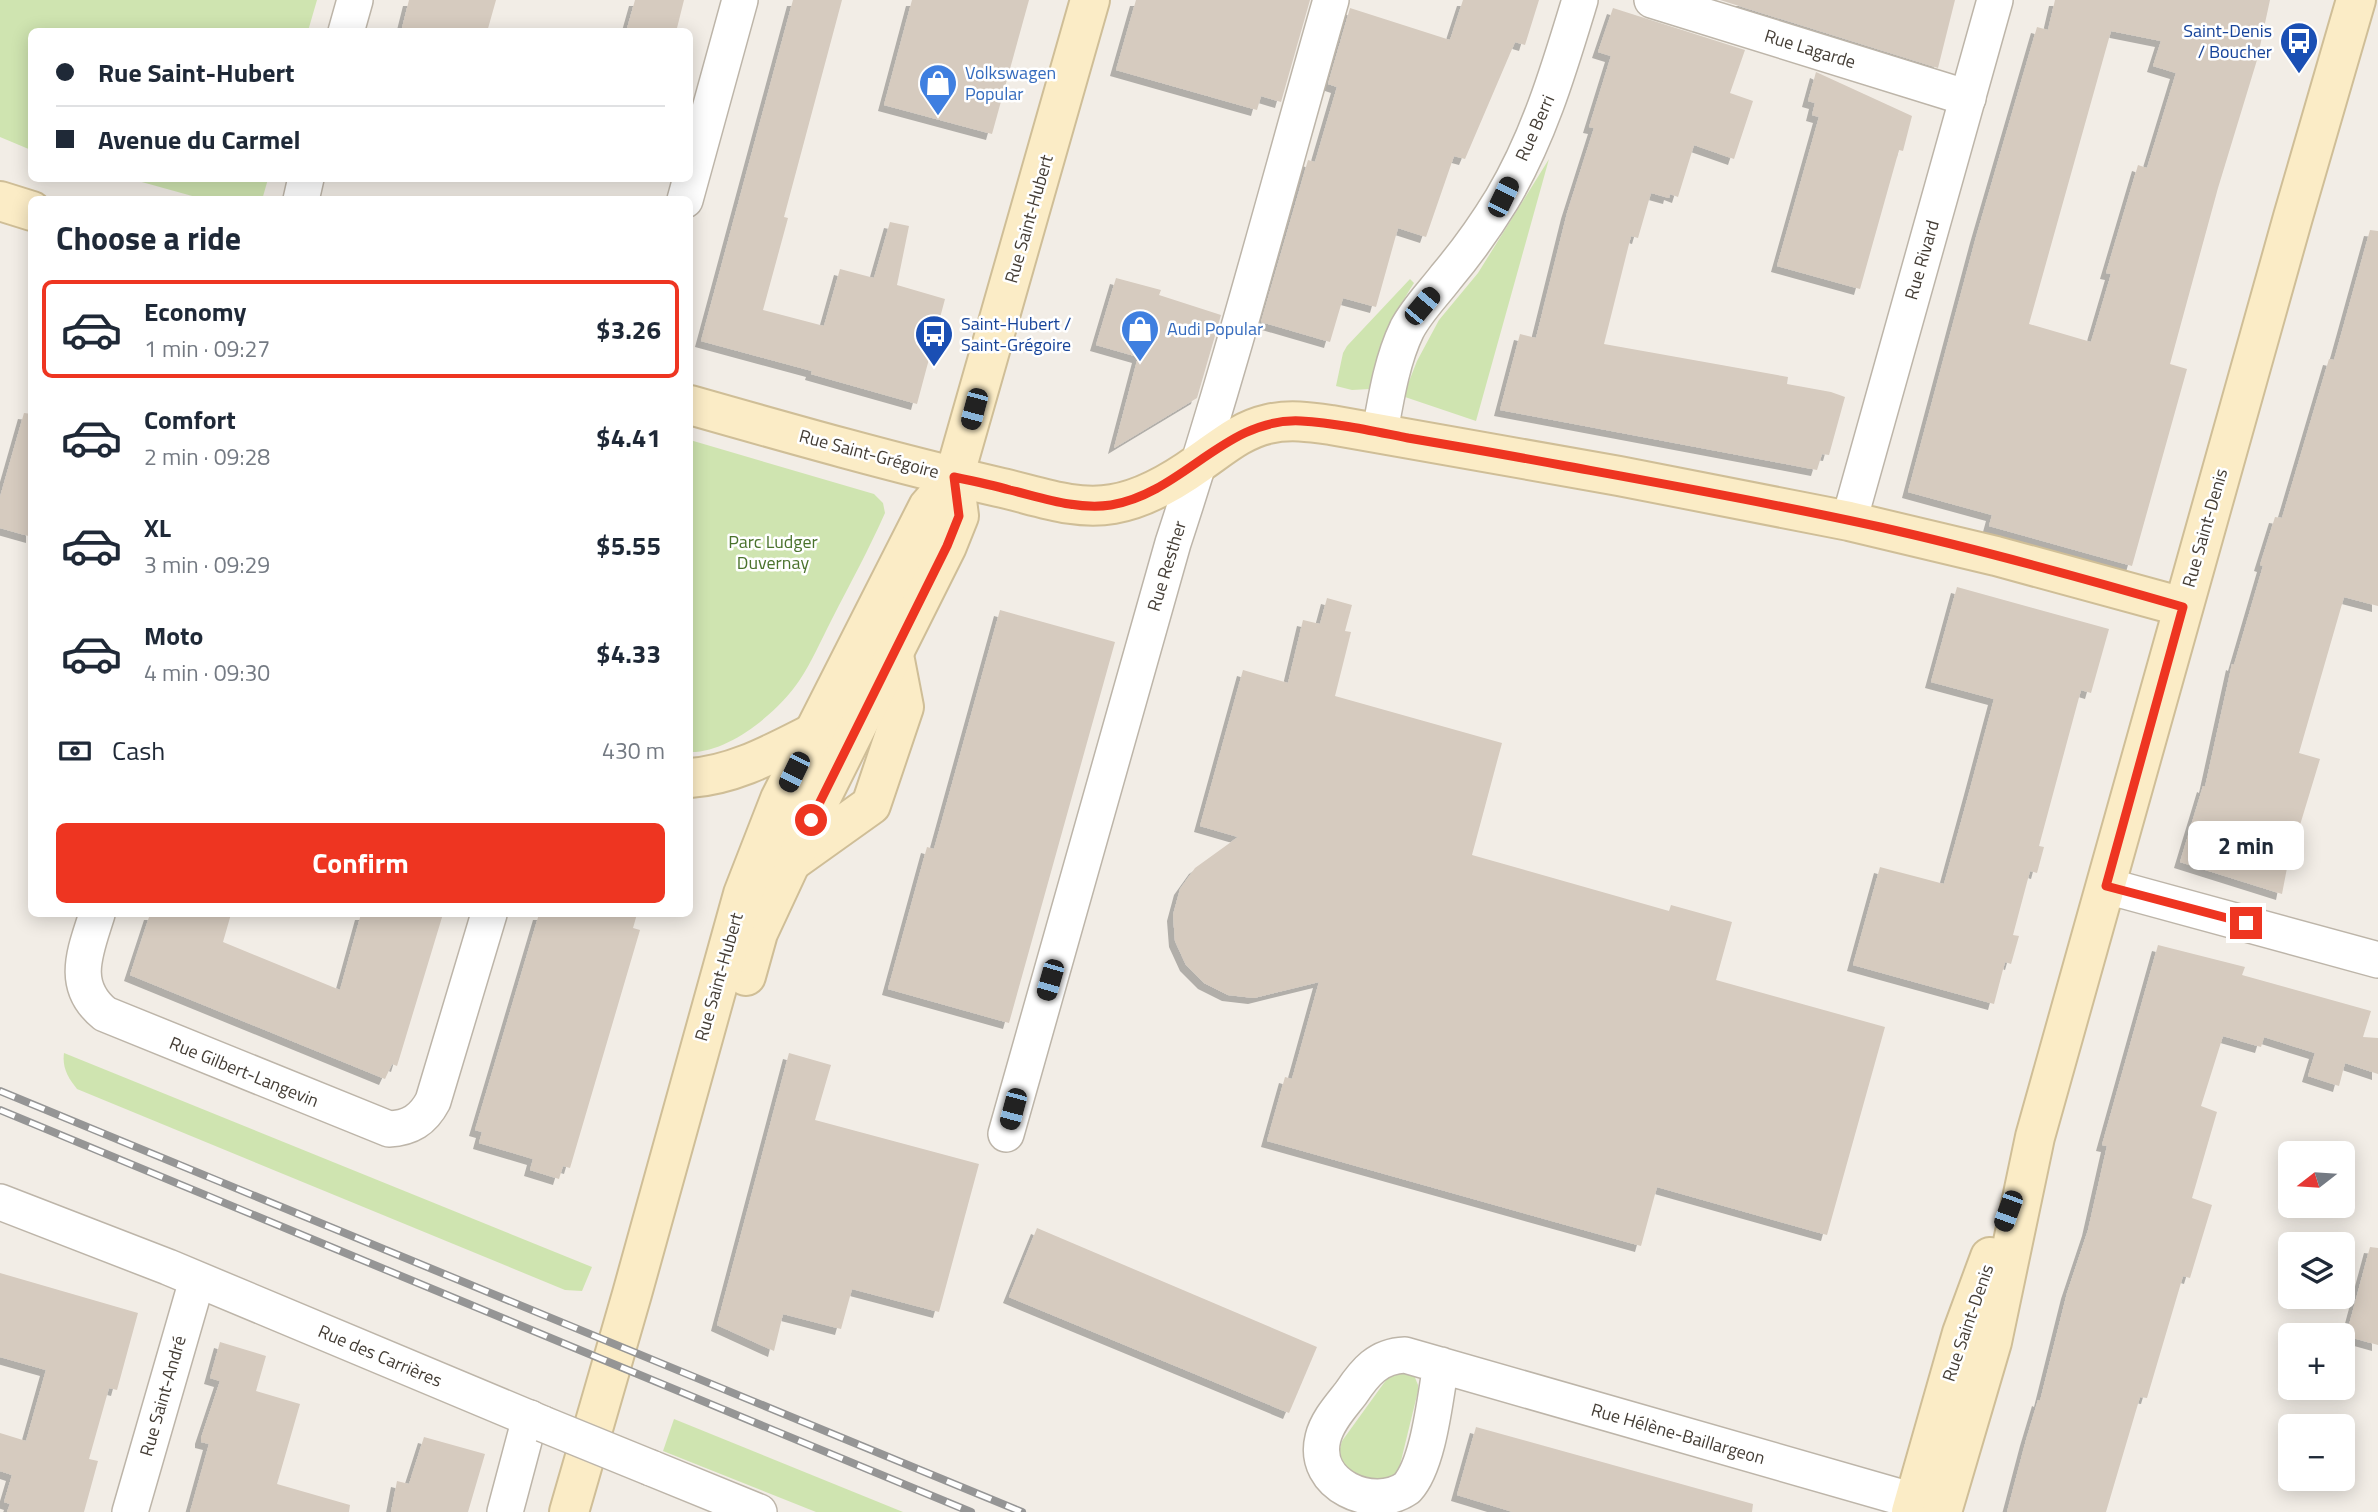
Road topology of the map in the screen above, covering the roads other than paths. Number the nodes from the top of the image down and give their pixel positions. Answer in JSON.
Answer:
{"nodes":[{"id":1,"x":355,"y":0,"type":"edge"},
{"id":2,"x":740,"y":0,"type":"edge"},
{"id":3,"x":1090,"y":0,"type":"edge"},
{"id":4,"x":1331,"y":0,"type":"edge"},
{"id":5,"x":1580,"y":0,"type":"edge"},
{"id":6,"x":1652,"y":0,"type":"edge"},
{"id":7,"x":1996,"y":0,"type":"edge"},
{"id":8,"x":2356,"y":0,"type":"edge"},
{"id":9,"x":347,"y":28,"type":"edge"},
{"id":10,"x":1968,"y":98,"type":"junction"},
{"id":11,"x":693,"y":171,"type":"edge"},
{"id":12,"x":0,"y":201,"type":"edge"},
{"id":13,"x":28,"y":210,"type":"edge"},
{"id":14,"x":693,"y":406,"type":"edge"},
{"id":15,"x":1380,"y":432,"type":"junction"},
{"id":16,"x":1200,"y":462,"type":"junction"},
{"id":17,"x":954,"y":477,"type":"junction"},
{"id":18,"x":1849,"y":521,"type":"junction"},
{"id":19,"x":2183,"y":607,"type":"junction"},
{"id":20,"x":815,"y":732,"type":"junction"},
{"id":21,"x":693,"y":778,"type":"edge"},
{"id":22,"x":2106,"y":886,"type":"junction"},
{"id":23,"x":96,"y":917,"type":"edge"},
{"id":24,"x":488,"y":917,"type":"edge"},
{"id":25,"x":2378,"y":960,"type":"edge"},
{"id":26,"x":1006,"y":1134,"type":"dead end"},
{"id":27,"x":0,"y":1202,"type":"edge"},
{"id":28,"x":197,"y":1280,"type":"junction"},
{"id":29,"x":1441,"y":1365,"type":"dead end"},
{"id":30,"x":536,"y":1421,"type":"junction"},
{"id":31,"x":1934,"y":1505,"type":"edge"},
{"id":32,"x":130,"y":1512,"type":"edge"},
{"id":33,"x":505,"y":1512,"type":"edge"},
{"id":34,"x":569,"y":1512,"type":"edge"},
{"id":35,"x":596,"y":1512,"type":"edge"},
{"id":36,"x":759,"y":1512,"type":"edge"}],
"edges":[{"from":1,"to":9,"type":"street"},
{"from":2,"to":11,"type":"street"},
{"from":3,"to":17,"type":"street","name":"Rue Saint-Hubert"},
{"from":4,"to":16,"type":"street","name":"Rue Resther"},
{"from":5,"to":15,"type":"street","name":"Rue Berri"},
{"from":6,"to":10,"type":"street","name":"Rue Lagarde"},
{"from":7,"to":10,"type":"street","name":"Rue Rivard"},
{"from":8,"to":19,"type":"street","name":"Rue Saint-Denis"},
{"from":10,"to":18,"type":"street","name":"Rue Rivard"},
{"from":12,"to":13,"type":"street"},
{"from":14,"to":17,"type":"street","name":"Rue Saint-Grégoire"},
{"from":15,"to":16,"type":"street","name":"Rue Saint-Grégoire"},
{"from":15,"to":18,"type":"street","name":"Rue Saint-Grégoire"},
{"from":16,"to":17,"type":"street","name":"Rue Saint-Grégoire"},
{"from":16,"to":26,"type":"street","name":"Rue Resther"},
{"from":17,"to":20,"type":"street","name":"Rue Saint-Hubert"},
{"from":17,"to":35,"type":"street","name":"Rue Saint-Hubert"},
{"from":18,"to":19,"type":"street","name":"Rue Saint-Grégoire"},
{"from":19,"to":22,"type":"street","name":"Rue Saint-Denis"},
{"from":20,"to":21,"type":"street"},
{"from":20,"to":34,"type":"street","name":"Rue Saint-Hubert"},
{"from":22,"to":25,"type":"street"},
{"from":22,"to":31,"type":"street","name":"Rue Saint-Denis"},
{"from":23,"to":24,"type":"street","name":"Rue Gilbert-Langevin"},
{"from":27,"to":28,"type":"street","name":"Rue des Carrières"},
{"from":28,"to":30,"type":"street","name":"Rue des Carrières"},
{"from":28,"to":32,"type":"street","name":"Rue Saint-André"},
{"from":29,"to":31,"type":"street","name":"Rue Hélène-Baillargeon"},
{"from":30,"to":33,"type":"street"},
{"from":30,"to":36,"type":"street","name":"Rue des Carrières","bridge":true}]}
